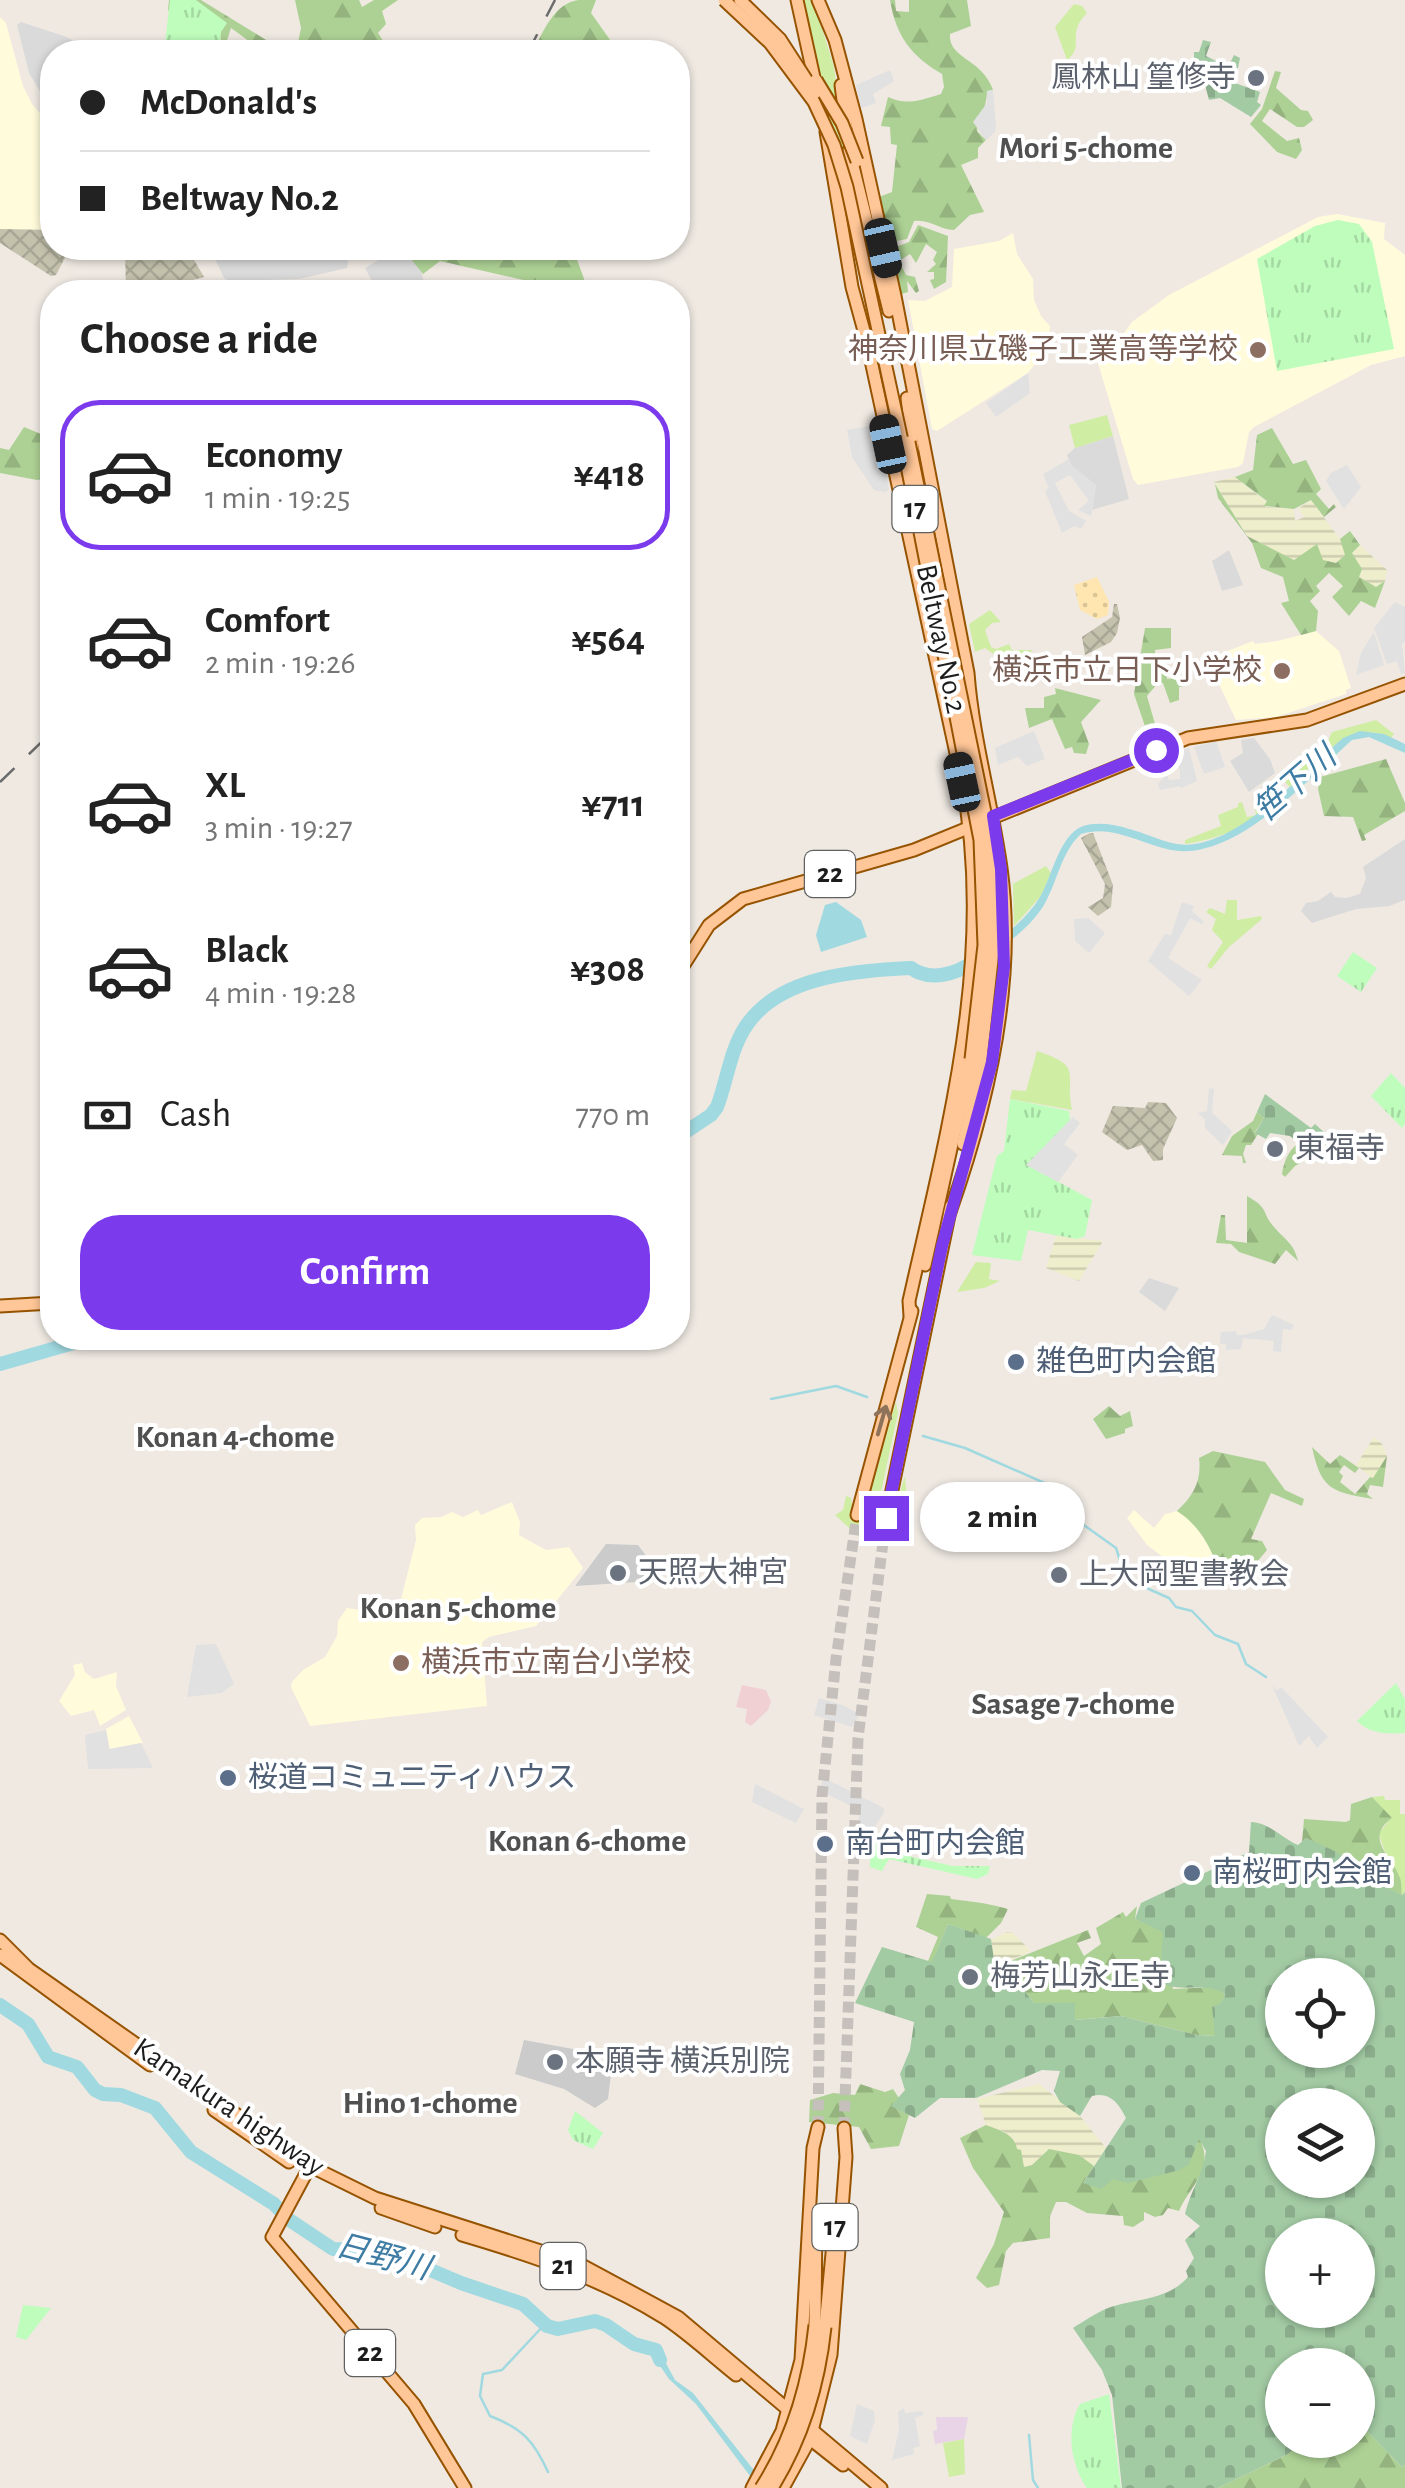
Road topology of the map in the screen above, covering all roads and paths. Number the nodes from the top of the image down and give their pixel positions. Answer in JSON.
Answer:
{"nodes":[{"id":1,"x":724,"y":0,"type":"edge"},
{"id":2,"x":740,"y":0,"type":"edge"},
{"id":3,"x":797,"y":0,"type":"edge"},
{"id":4,"x":818,"y":0,"type":"edge"},
{"id":5,"x":804,"y":31,"type":"junction"},
{"id":6,"x":831,"y":32,"type":"junction"},
{"id":7,"x":780,"y":39,"type":"junction"},
{"id":8,"x":809,"y":96,"type":"junction"},
{"id":9,"x":895,"y":306,"type":"junction"},
{"id":10,"x":867,"y":342,"type":"junction"},
{"id":11,"x":910,"y":462,"type":"junction"},
{"id":12,"x":968,"y":673,"type":"junction"},
{"id":13,"x":1405,"y":684,"type":"edge"},
{"id":14,"x":1010,"y":810,"type":"junction"},
{"id":15,"x":993,"y":816,"type":"junction"},
{"id":16,"x":968,"y":826,"type":"junction"},
{"id":17,"x":972,"y":898,"type":"junction"},
{"id":18,"x":690,"y":955,"type":"edge"},
{"id":19,"x":976,"y":1060,"type":"junction"},
{"id":20,"x":950,"y":1212,"type":"junction"},
{"id":21,"x":40,"y":1304,"type":"edge"},
{"id":22,"x":0,"y":1306,"type":"edge"},
{"id":23,"x":910,"y":1316,"type":"junction"},
{"id":24,"x":857,"y":1515,"type":"tunnel mouth"},
{"id":25,"x":886,"y":1518,"type":"tunnel mouth"},
{"id":26,"x":0,"y":1940,"type":"edge"},
{"id":27,"x":0,"y":1954,"type":"edge"},
{"id":28,"x":309,"y":2170,"type":"junction"},
{"id":29,"x":820,"y":2326,"type":"junction"},
{"id":30,"x":788,"y":2415,"type":"junction"},
{"id":31,"x":811,"y":2435,"type":"junction"},
{"id":32,"x":465,"y":2488,"type":"edge"},
{"id":33,"x":752,"y":2488,"type":"edge"},
{"id":34,"x":760,"y":2488,"type":"edge"},
{"id":35,"x":772,"y":2488,"type":"edge"},
{"id":36,"x":783,"y":2488,"type":"edge"},
{"id":37,"x":869,"y":2488,"type":"edge"},
{"id":38,"x":880,"y":2488,"type":"edge"}],
"edges":[{"from":1,"to":8,"type":"main road","name":"Beltway No.2","number":"17","bridge":true},
{"from":2,"to":7,"type":"main road","name":"Beltway No.2","number":"17","bridge":true},
{"from":3,"to":5,"type":"main road","name":"Beltway No.2","number":"17"},
{"from":4,"to":6,"type":"main road","name":"Beltway No.2","number":"17"},
{"from":5,"to":10,"type":"main road","name":"Beltway No.2","number":"17"},
{"from":5,"to":11,"type":"main road","bridge":true},
{"from":6,"to":9,"type":"main road","name":"Beltway No.2","number":"17"},
{"from":6,"to":11,"type":"main road","bridge":true},
{"from":7,"to":9,"type":"main road","bridge":true},
{"from":7,"to":11,"type":"main road","name":"Beltway No.2","number":"17","bridge":true},
{"from":8,"to":10,"type":"main road","bridge":true},
{"from":8,"to":11,"type":"main road","name":"Beltway No.2","number":"17","bridge":true},
{"from":9,"to":12,"type":"main road","name":"Beltway No.2","number":"17"},
{"from":10,"to":16,"type":"main road","name":"Beltway No.2","number":"17"},
{"from":11,"to":19,"type":"main road","name":"Beltway No.2","number":"17","bridge":true},
{"from":12,"to":14,"type":"main road"},
{"from":12,"to":15,"type":"main road","name":"Beltway No.2","number":"17"},
{"from":13,"to":14,"type":"main road","number":"22"},
{"from":14,"to":15,"type":"main road","number":"22"},
{"from":15,"to":16,"type":"main road","number":"22"},
{"from":15,"to":17,"type":"main road"},
{"from":15,"to":20,"type":"main road","name":"Beltway No.2","number":"17"},
{"from":16,"to":17,"type":"main road","number":"17"},
{"from":16,"to":18,"type":"main road","number":"22"},
{"from":17,"to":23,"type":"main road","number":"17"},
{"from":19,"to":20,"type":"main road","name":"Beltway No.2","number":"17"},
{"from":19,"to":23,"type":"main road","name":"Beltway No.2","number":"17"},
{"from":20,"to":25,"type":"main road","name":"Beltway No.2","number":"17"},
{"from":21,"to":22,"type":"main road"},
{"from":24,"to":23,"type":"main road","name":"Beltway No.2","number":"17","one_way":true},
{"from":26,"to":28,"type":"main road","name":"Kamakura highway","number":"21"},
{"from":27,"to":28,"type":"main road","name":"Kamakura highway","number":"21"},
{"from":28,"to":30,"type":"main road","name":"Kamakura highway","number":"21"},
{"from":28,"to":32,"type":"main road","number":"22"},
{"from":29,"to":30,"type":"main road","number":"17"},
{"from":29,"to":31,"type":"main road","number":"17"},
{"from":29,"to":34,"type":"main road","number":"17","bridge":true},
{"from":29,"to":35,"type":"main road","number":"17","bridge":true},
{"from":30,"to":31,"type":"main road","name":"Kamakura highway","number":"21"},
{"from":30,"to":33,"type":"main road"},
{"from":31,"to":36,"type":"main road"},
{"from":31,"to":37,"type":"main road","name":"Kamakura highway","number":"21"},
{"from":31,"to":38,"type":"main road","name":"Kamakura highway","number":"21"}]}
